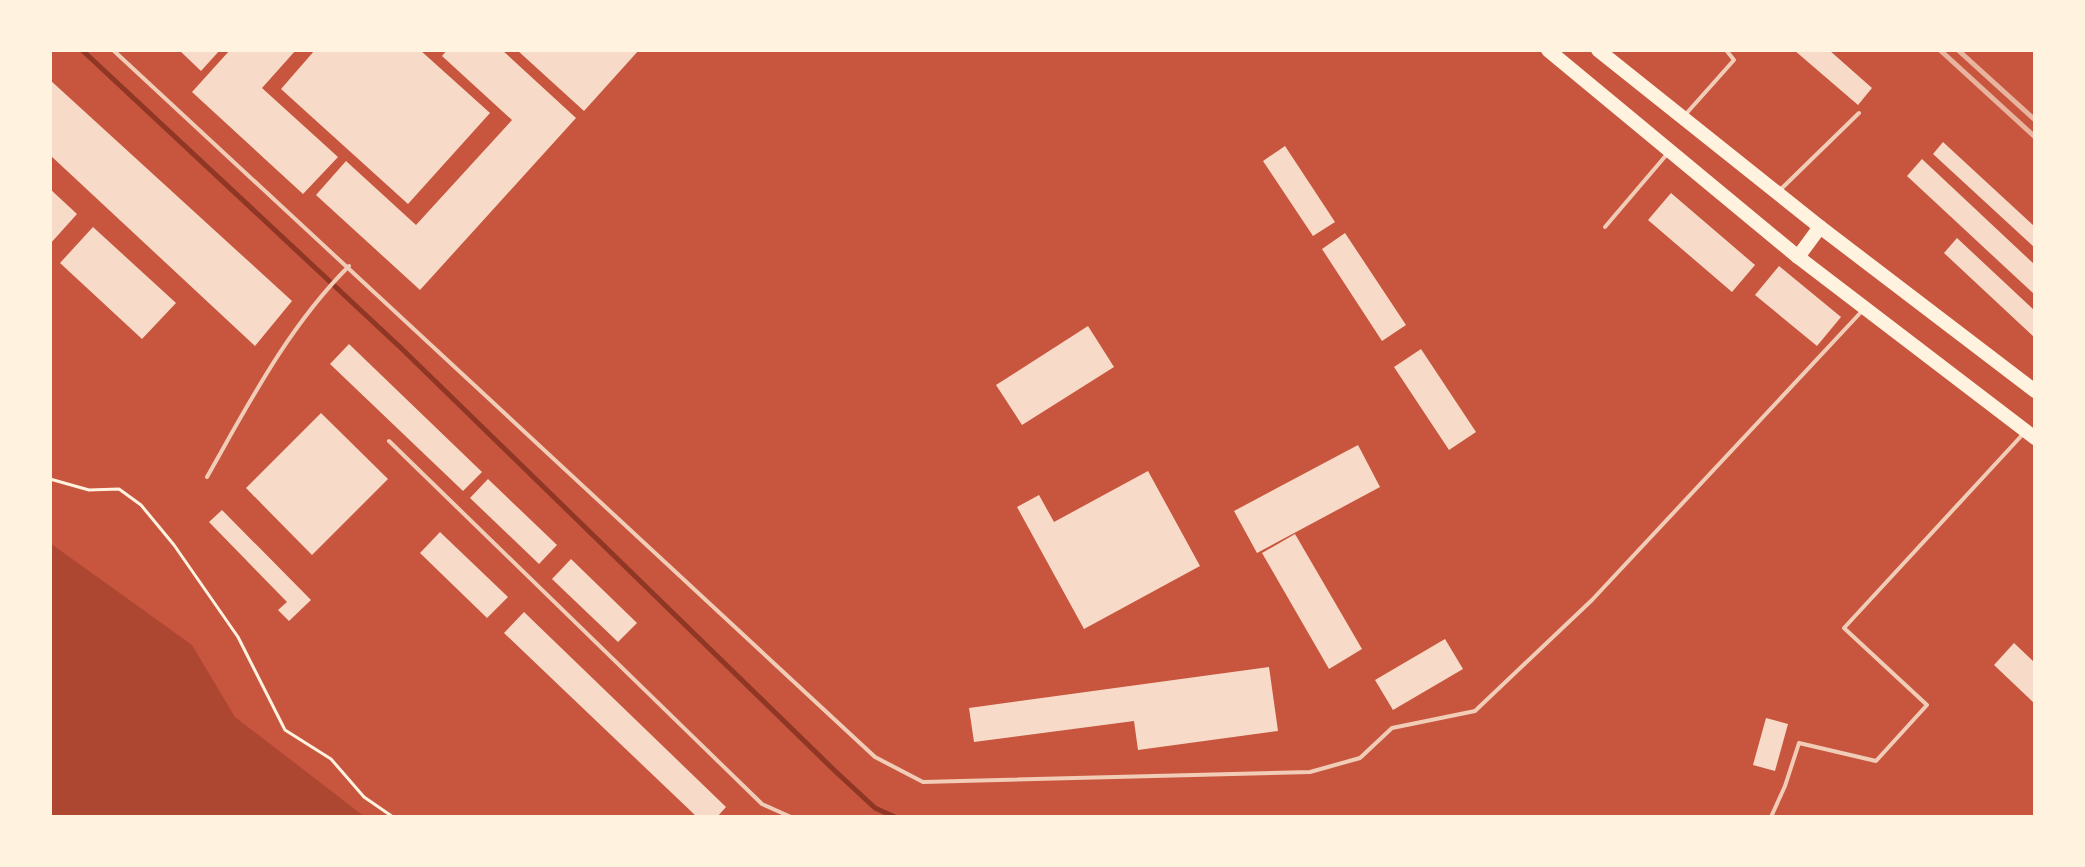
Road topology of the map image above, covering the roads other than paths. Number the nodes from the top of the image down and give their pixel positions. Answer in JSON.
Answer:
{"nodes":[{"id":1,"x":113,"y":50,"type":"edge"},
{"id":2,"x":1548,"y":50,"type":"edge"},
{"id":3,"x":1598,"y":50,"type":"edge"},
{"id":4,"x":1726,"y":50,"type":"edge"},
{"id":5,"x":1859,"y":113,"type":"dead end"},
{"id":6,"x":1683,"y":117,"type":"junction"},
{"id":7,"x":1670,"y":151,"type":"junction"},
{"id":8,"x":1779,"y":192,"type":"junction"},
{"id":9,"x":1605,"y":227,"type":"dead end"},
{"id":10,"x":1820,"y":227,"type":"junction"},
{"id":11,"x":1798,"y":257,"type":"junction"},
{"id":12,"x":349,"y":266,"type":"junction"},
{"id":13,"x":1865,"y":308,"type":"junction"},
{"id":14,"x":2035,"y":391,"type":"edge"},
{"id":15,"x":2030,"y":435,"type":"edge"},
{"id":16,"x":389,"y":441,"type":"dead end"},
{"id":17,"x":207,"y":477,"type":"dead end"},
{"id":18,"x":791,"y":817,"type":"edge"},
{"id":19,"x":1771,"y":817,"type":"edge"}],
"edges":[{"from":1,"to":12,"type":"lane"},
{"from":2,"to":7,"type":"highway"},
{"from":3,"to":6,"type":"highway"},
{"from":4,"to":6,"type":"lane"},
{"from":5,"to":8,"type":"lane"},
{"from":6,"to":8,"type":"highway"},
{"from":7,"to":9,"type":"lane"},
{"from":7,"to":11,"type":"highway"},
{"from":8,"to":10,"type":"highway"},
{"from":10,"to":11,"type":"highway"},
{"from":10,"to":14,"type":"highway"},
{"from":11,"to":13,"type":"highway"},
{"from":12,"to":13,"type":"lane"},
{"from":12,"to":17,"type":"lane"},
{"from":13,"to":15,"type":"highway"},
{"from":15,"to":19,"type":"lane"},
{"from":16,"to":18,"type":"lane"}]}
